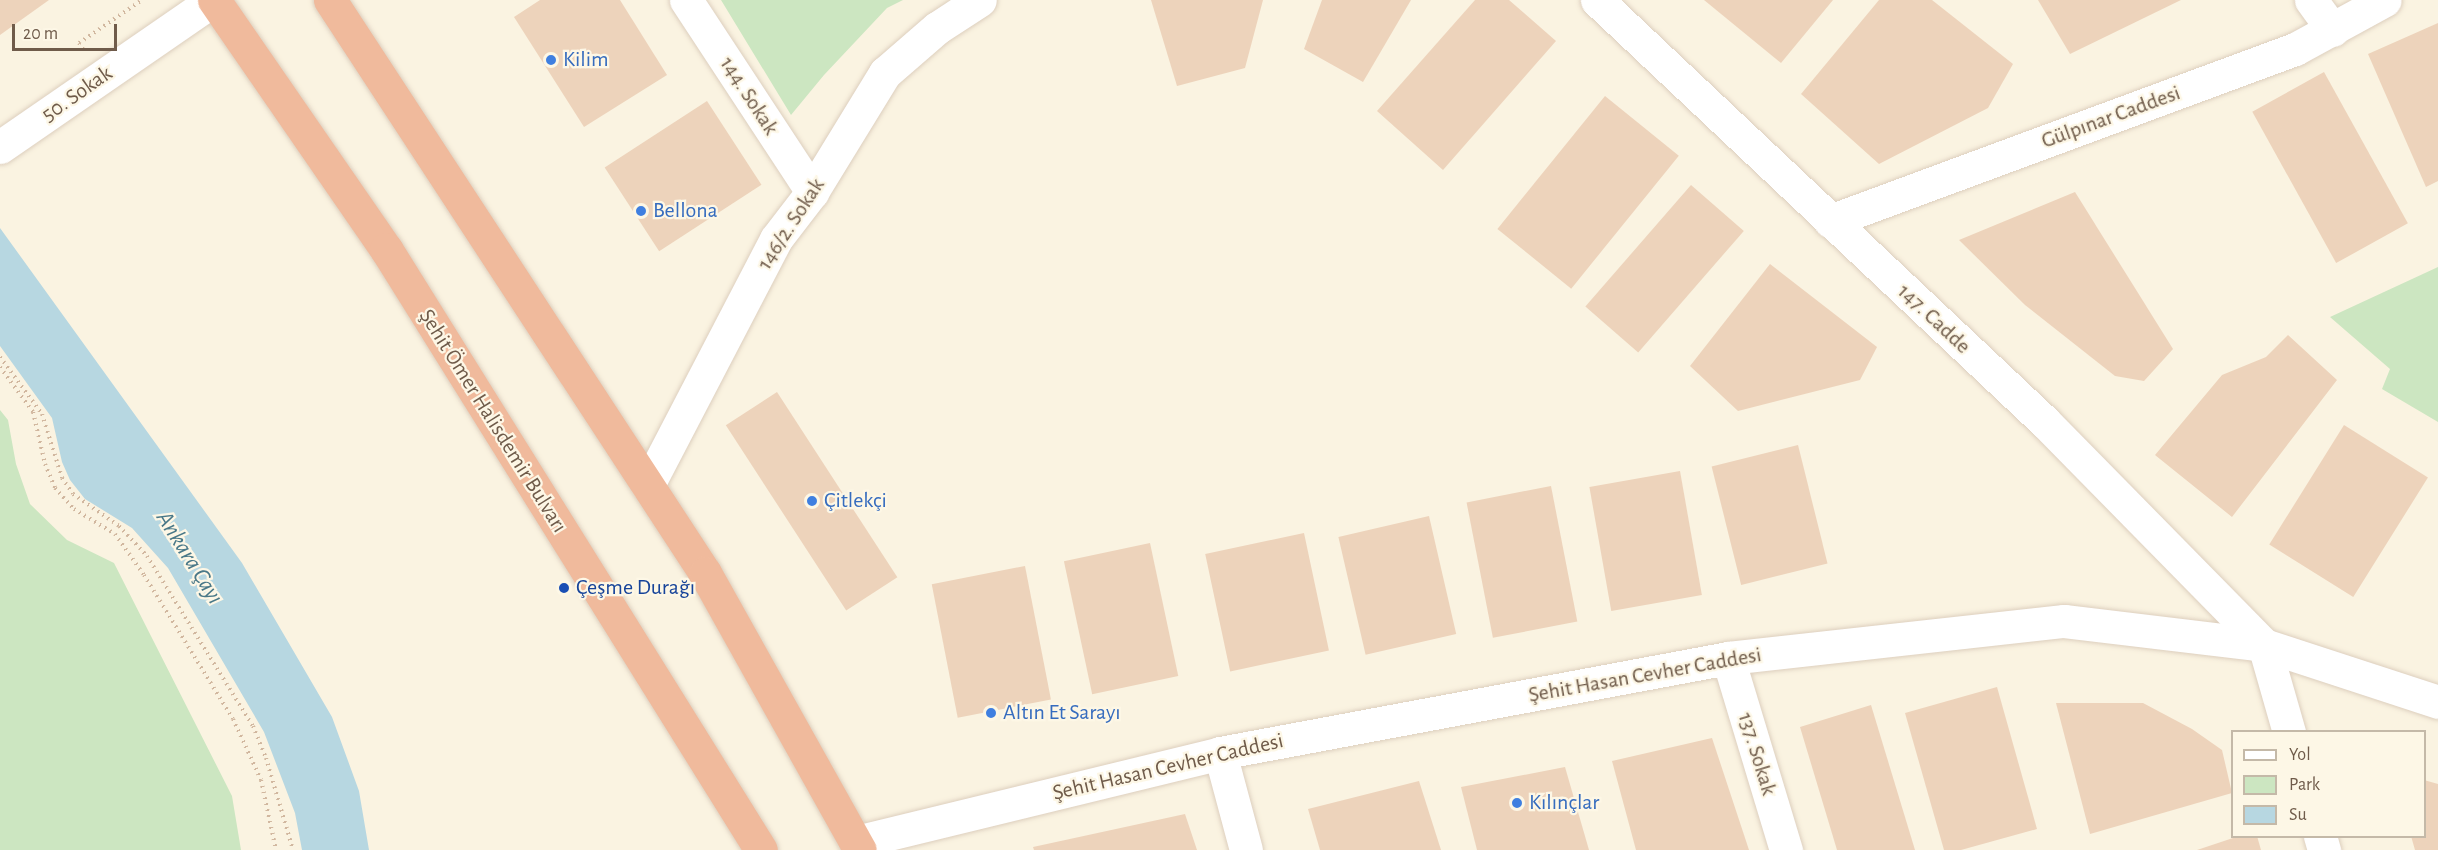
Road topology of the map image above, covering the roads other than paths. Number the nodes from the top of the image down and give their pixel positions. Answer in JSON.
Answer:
{"nodes":[{"id":1,"x":214,"y":0,"type":"edge"},
{"id":2,"x":330,"y":0,"type":"edge"},
{"id":3,"x":686,"y":0,"type":"edge"},
{"id":4,"x":980,"y":0,"type":"edge"},
{"id":5,"x":1597,"y":0,"type":"edge"},
{"id":6,"x":2311,"y":0,"type":"edge"},
{"id":7,"x":2385,"y":0,"type":"edge"},
{"id":8,"x":2333,"y":30,"type":"junction"},
{"id":9,"x":0,"y":147,"type":"edge"},
{"id":10,"x":812,"y":192,"type":"junction"},
{"id":11,"x":1830,"y":221,"type":"junction"},
{"id":12,"x":648,"y":485,"type":"junction"},
{"id":13,"x":2264,"y":645,"type":"junction"},
{"id":14,"x":1728,"y":658,"type":"junction"},
{"id":15,"x":2438,"y":702,"type":"edge"},
{"id":16,"x":2288,"y":730,"type":"edge"},
{"id":17,"x":1220,"y":753,"type":"junction"},
{"id":18,"x":858,"y":846,"type":"edge"},
{"id":19,"x":761,"y":850,"type":"edge"},
{"id":20,"x":1246,"y":850,"type":"edge"},
{"id":21,"x":1786,"y":850,"type":"edge"}],
"edges":[{"from":1,"to":9,"type":"street","name":"50. Sokak"},
{"from":1,"to":19,"type":"highway","name":"Şehit Ömer Halisdemir Bulvarı"},
{"from":2,"to":12,"type":"highway"},
{"from":3,"to":10,"type":"street","name":"144. Sokak"},
{"from":4,"to":10,"type":"street","name":"146/2. Sokak"},
{"from":5,"to":11,"type":"street","name":"147. Cadde"},
{"from":6,"to":8,"type":"street"},
{"from":7,"to":8,"type":"street","name":"Gülpınar Caddesi"},
{"from":8,"to":11,"type":"street","name":"Gülpınar Caddesi"},
{"from":10,"to":12,"type":"street","name":"146/2. Sokak"},
{"from":11,"to":13,"type":"street","name":"147. Cadde"},
{"from":12,"to":18,"type":"highway"},
{"from":13,"to":14,"type":"street","name":"Şehit Hasan Cevher Caddesi"},
{"from":13,"to":15,"type":"street","name":"Şehit Hasan Cevher Caddesi"},
{"from":13,"to":16,"type":"street"},
{"from":14,"to":17,"type":"street","name":"Şehit Hasan Cevher Caddesi"},
{"from":14,"to":21,"type":"street","name":"137. Sokak"},
{"from":17,"to":18,"type":"street","name":"Şehit Hasan Cevher Caddesi"},
{"from":17,"to":20,"type":"street"}]}
